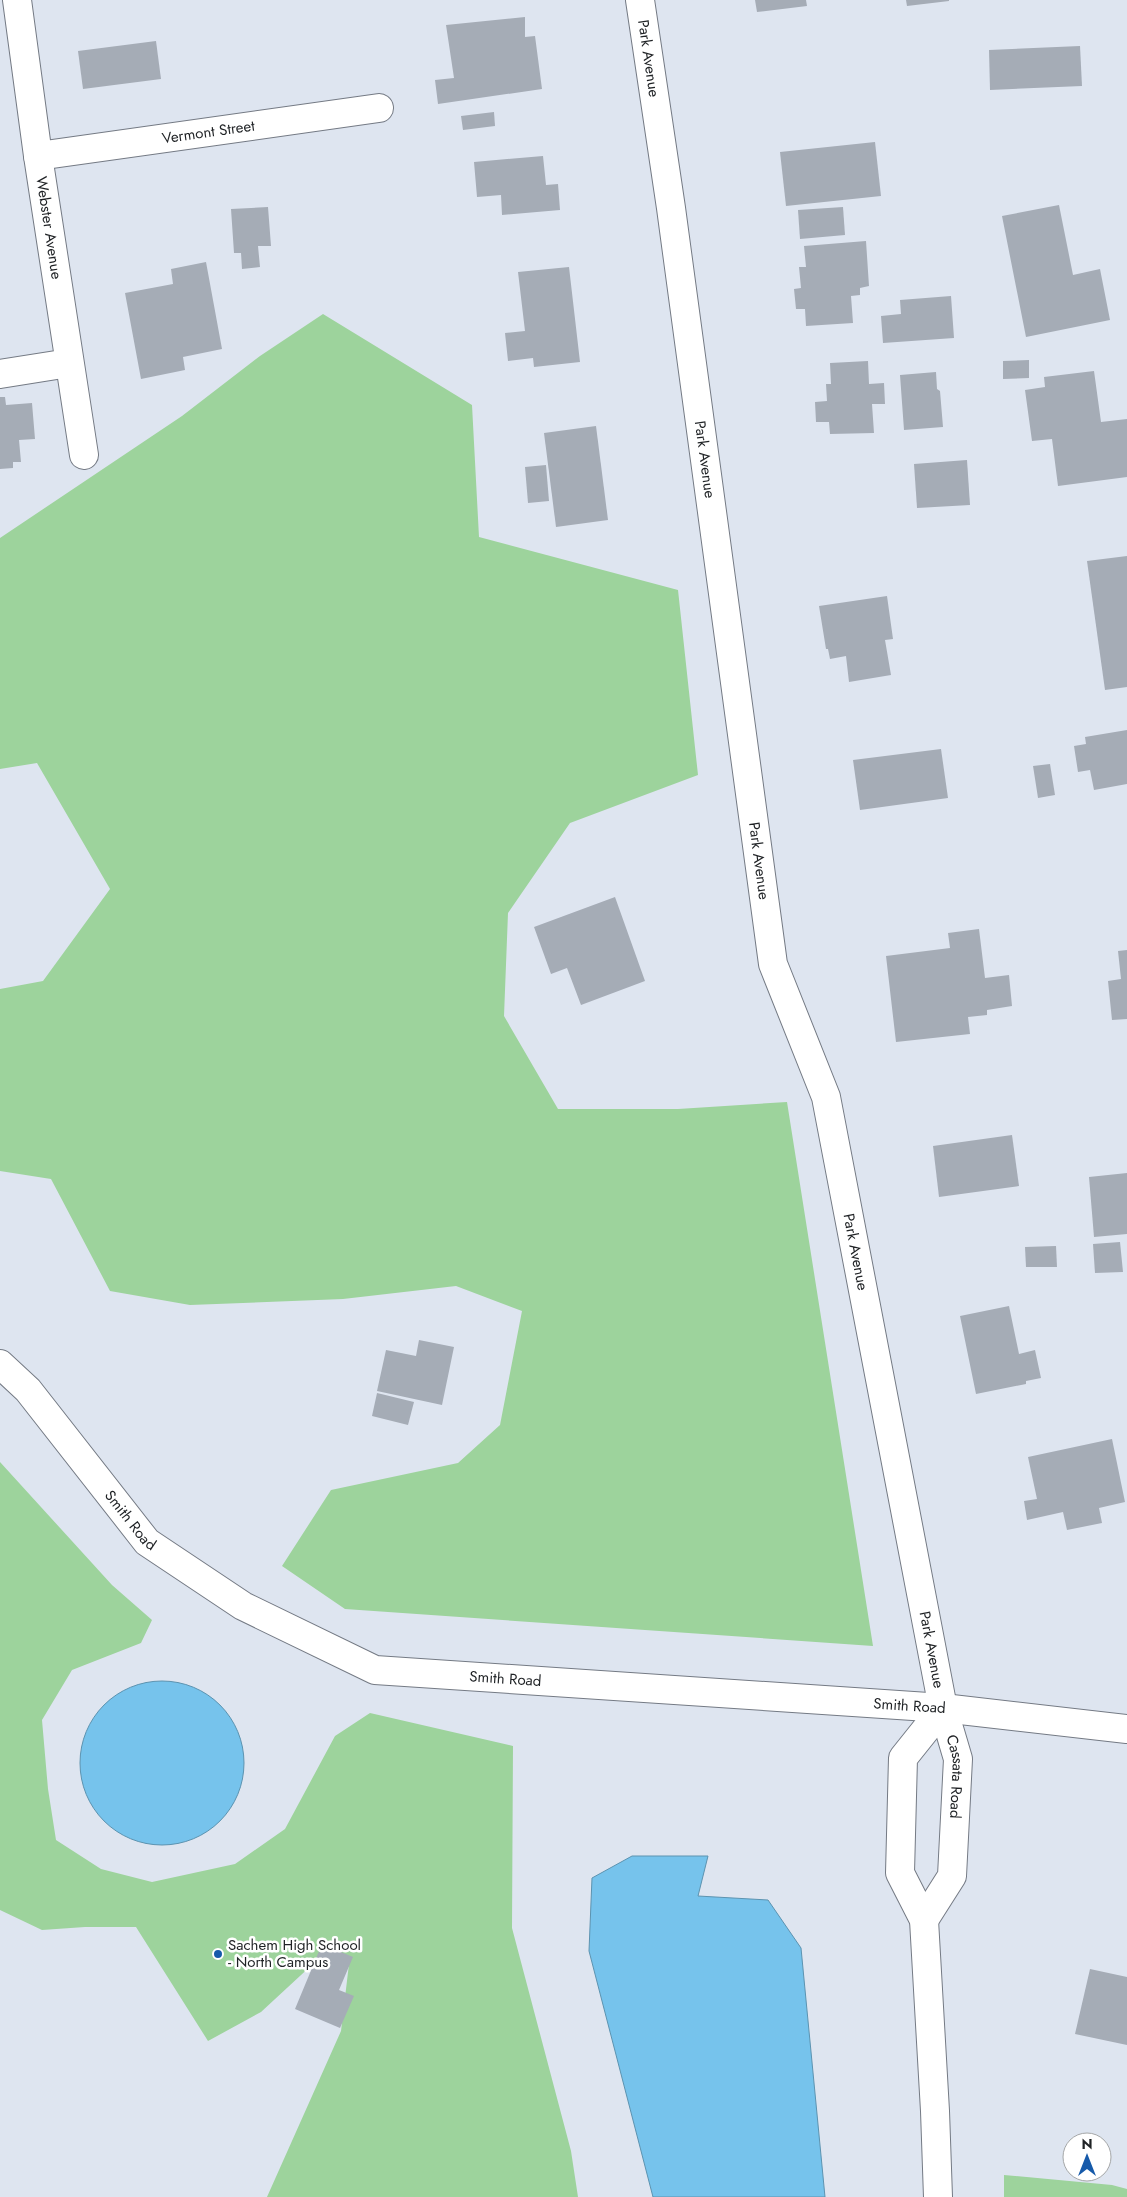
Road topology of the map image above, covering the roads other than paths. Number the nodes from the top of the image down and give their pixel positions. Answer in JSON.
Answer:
{"nodes":[{"id":1,"x":17,"y":0,"type":"edge"},
{"id":2,"x":640,"y":0,"type":"edge"},
{"id":3,"x":379,"y":108,"type":"dead end"},
{"id":4,"x":38,"y":156,"type":"junction"},
{"id":5,"x":69,"y":364,"type":"junction"},
{"id":6,"x":0,"y":374,"type":"edge"},
{"id":7,"x":84,"y":455,"type":"dead end"},
{"id":8,"x":0,"y":1364,"type":"edge"},
{"id":9,"x":943,"y":1708,"type":"junction"},
{"id":10,"x":1127,"y":1729,"type":"edge"},
{"id":11,"x":924,"y":1920,"type":"junction"},
{"id":12,"x":938,"y":2197,"type":"edge"}],
"edges":[{"from":1,"to":4,"type":"street","name":"Webster Avenue"},
{"from":2,"to":9,"type":"street","name":"Park Avenue"},
{"from":3,"to":4,"type":"street","name":"Vermont Street"},
{"from":4,"to":5,"type":"street","name":"Webster Avenue"},
{"from":5,"to":6,"type":"street"},
{"from":5,"to":7,"type":"street","name":"Webster Avenue"},
{"from":8,"to":9,"type":"street","name":"Smith Road"},
{"from":9,"to":10,"type":"street","name":"Smith Road"},
{"from":9,"to":11,"type":"street","name":"Cassata Road"},
{"from":9,"to":11,"type":"street","name":"Cassata Road"},
{"from":11,"to":12,"type":"street","name":"Cassata Road"}]}
